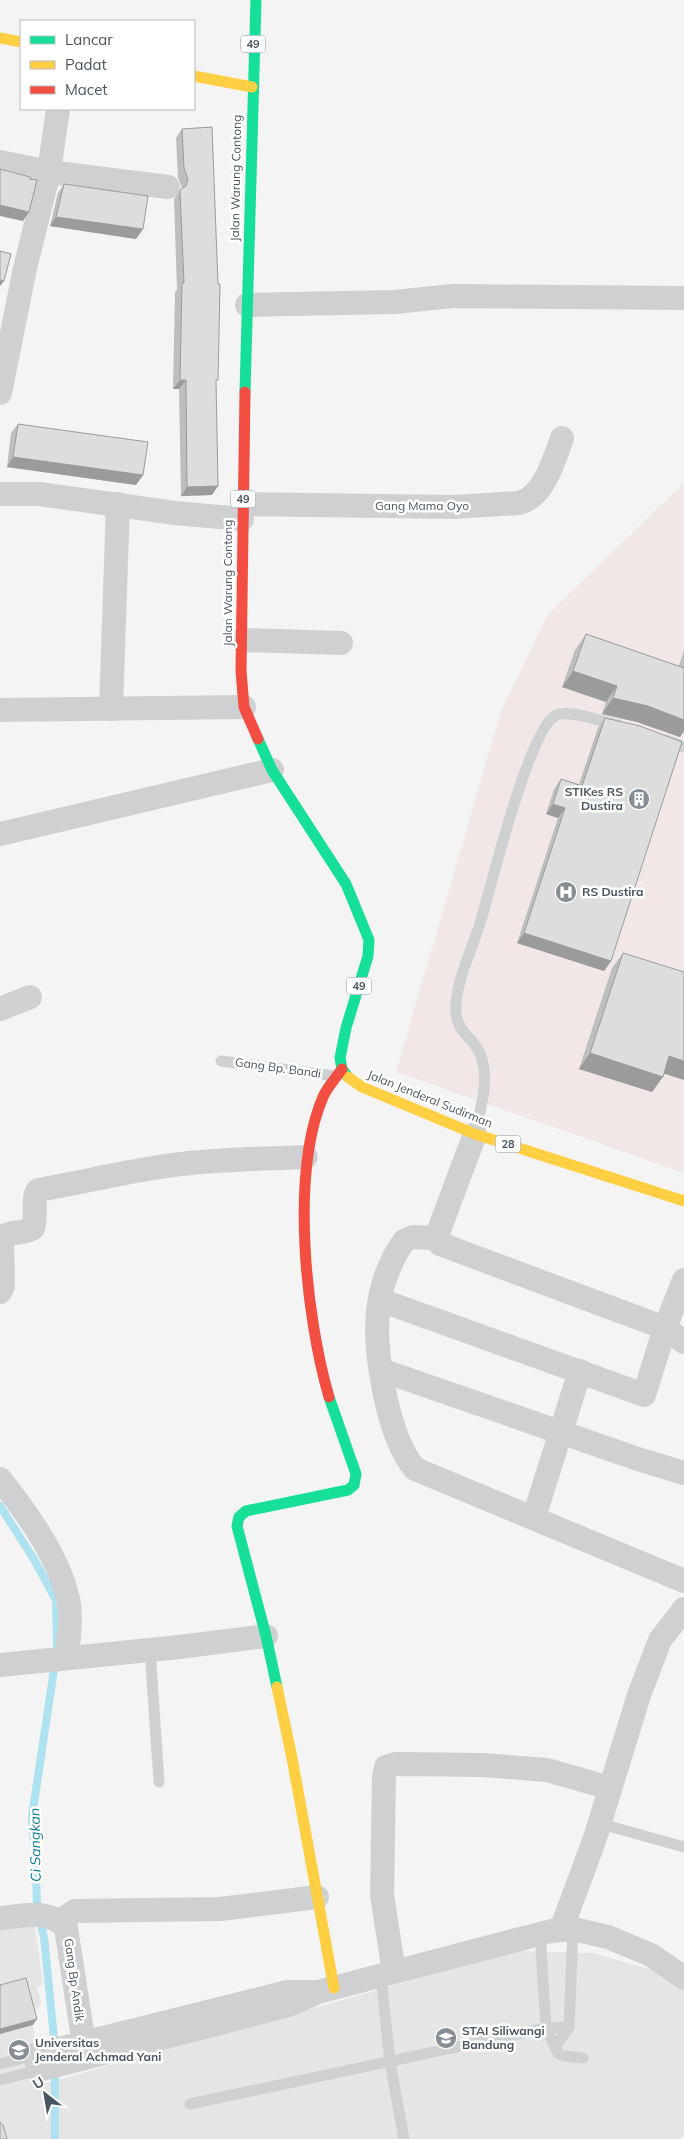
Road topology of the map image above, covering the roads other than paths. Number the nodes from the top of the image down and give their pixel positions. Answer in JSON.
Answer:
{"nodes":[{"id":1,"x":256,"y":0,"type":"edge"},
{"id":2,"x":0,"y":38,"type":"edge"},
{"id":3,"x":20,"y":42,"type":"edge"},
{"id":4,"x":195,"y":76,"type":"edge"},
{"id":5,"x":252,"y":87,"type":"junction"},
{"id":6,"x":58,"y":110,"type":"edge"},
{"id":7,"x":0,"y":162,"type":"edge"},
{"id":8,"x":49,"y":172,"type":"junction"},
{"id":9,"x":168,"y":186,"type":"dead end"},
{"id":10,"x":684,"y":298,"type":"edge"},
{"id":11,"x":247,"y":305,"type":"junction"},
{"id":12,"x":8,"y":308,"type":"edge"},
{"id":13,"x":0,"y":393,"type":"edge"},
{"id":14,"x":562,"y":438,"type":"dead end"},
{"id":15,"x":0,"y":494,"type":"edge"},
{"id":16,"x":118,"y":504,"type":"junction"},
{"id":17,"x":242,"y":512,"type":"junction"},
{"id":18,"x":242,"y":640,"type":"junction"},
{"id":19,"x":340,"y":643,"type":"dead end"},
{"id":20,"x":244,"y":707,"type":"junction"},
{"id":21,"x":112,"y":709,"type":"junction"},
{"id":22,"x":0,"y":710,"type":"edge"},
{"id":23,"x":626,"y":727,"type":"edge"},
{"id":24,"x":652,"y":735,"type":"edge"},
{"id":25,"x":684,"y":747,"type":"edge"},
{"id":26,"x":272,"y":770,"type":"junction"},
{"id":27,"x":0,"y":834,"type":"edge"},
{"id":28,"x":30,"y":997,"type":"dead end"},
{"id":29,"x":0,"y":1009,"type":"edge"},
{"id":30,"x":222,"y":1061,"type":"dead end"},
{"id":31,"x":338,"y":1073,"type":"junction"},
{"id":32,"x":475,"y":1134,"type":"junction"},
{"id":33,"x":306,"y":1157,"type":"junction"},
{"id":34,"x":684,"y":1201,"type":"edge"},
{"id":35,"x":436,"y":1238,"type":"junction"},
{"id":36,"x":684,"y":1280,"type":"edge"},
{"id":37,"x":0,"y":1292,"type":"edge"},
{"id":38,"x":380,"y":1300,"type":"junction"},
{"id":39,"x":675,"y":1335,"type":"edge"},
{"id":40,"x":382,"y":1370,"type":"junction"},
{"id":41,"x":580,"y":1371,"type":"junction"},
{"id":42,"x":562,"y":1433,"type":"junction"},
{"id":43,"x":684,"y":1472,"type":"edge"},
{"id":44,"x":0,"y":1480,"type":"edge"},
{"id":45,"x":534,"y":1517,"type":"junction"},
{"id":46,"x":684,"y":1581,"type":"edge"},
{"id":47,"x":684,"y":1610,"type":"edge"},
{"id":48,"x":266,"y":1636,"type":"junction"},
{"id":49,"x":150,"y":1649,"type":"junction"},
{"id":50,"x":59,"y":1659,"type":"junction"},
{"id":51,"x":0,"y":1665,"type":"edge"},
{"id":52,"x":159,"y":1782,"type":"dead end"},
{"id":53,"x":610,"y":1788,"type":"junction"},
{"id":54,"x":598,"y":1823,"type":"junction"},
{"id":55,"x":684,"y":1847,"type":"edge"},
{"id":56,"x":317,"y":1897,"type":"junction"},
{"id":57,"x":46,"y":1917,"type":"junction"},
{"id":58,"x":0,"y":1918,"type":"edge"},
{"id":59,"x":558,"y":1930,"type":"junction"},
{"id":60,"x":388,"y":1974,"type":"junction"},
{"id":61,"x":684,"y":1978,"type":"edge"},
{"id":62,"x":326,"y":1990,"type":"junction"},
{"id":63,"x":569,"y":2027,"type":"junction"},
{"id":64,"x":546,"y":2028,"type":"junction"},
{"id":65,"x":555,"y":2047,"type":"junction"},
{"id":66,"x":81,"y":2051,"type":"junction"},
{"id":67,"x":583,"y":2058,"type":"dead end"},
{"id":68,"x":41,"y":2061,"type":"junction"},
{"id":69,"x":390,"y":2062,"type":"junction"},
{"id":70,"x":0,"y":2064,"type":"edge"},
{"id":71,"x":0,"y":2080,"type":"edge"},
{"id":72,"x":190,"y":2104,"type":"dead end"},
{"id":73,"x":404,"y":2139,"type":"edge"}],
"edges":[{"from":1,"to":5,"type":"main road","name":"Jalan Warung Contong","number":"49"},
{"from":2,"to":3,"type":"main road"},
{"from":4,"to":5,"type":"main road"},
{"from":5,"to":11,"type":"main road","name":"Jalan Warung Contong","number":"49"},
{"from":6,"to":8,"type":"street"},
{"from":7,"to":8,"type":"street"},
{"from":8,"to":9,"type":"street"},
{"from":8,"to":12,"type":"street"},
{"from":10,"to":11,"type":"street"},
{"from":11,"to":17,"type":"main road","name":"Jalan Warung Contong","number":"49"},
{"from":12,"to":13,"type":"street"},
{"from":14,"to":17,"type":"street","name":"Gang Mama Oyo"},
{"from":15,"to":16,"type":"street","name":"Gang Mama Oyo"},
{"from":16,"to":17,"type":"street","name":"Gang Mama Oyo"},
{"from":16,"to":21,"type":"street"},
{"from":17,"to":18,"type":"main road","name":"Jalan Warung Contong","number":"49"},
{"from":18,"to":19,"type":"street"},
{"from":18,"to":20,"type":"main road","name":"Jalan Warung Contong","number":"49"},
{"from":20,"to":21,"type":"street"},
{"from":20,"to":26,"type":"main road","name":"Jalan Warung Contong","number":"49"},
{"from":21,"to":22,"type":"street"},
{"from":23,"to":32,"type":"lane"},
{"from":24,"to":25,"type":"lane"},
{"from":26,"to":27,"type":"street"},
{"from":26,"to":31,"type":"main road","name":"Jalan Warung Contong","number":"49"},
{"from":28,"to":29,"type":"street"},
{"from":30,"to":31,"type":"lane","name":"Gang Bp. Bandi"},
{"from":31,"to":32,"type":"main road","name":"Jalan Jenderal Sudirman","number":"28"},
{"from":31,"to":33,"type":"main road"},
{"from":32,"to":34,"type":"main road","name":"Jalan Jenderal Sudirman","number":"28"},
{"from":32,"to":35,"type":"street"},
{"from":33,"to":37,"type":"street"},
{"from":33,"to":48,"type":"main road"},
{"from":35,"to":38,"type":"street"},
{"from":35,"to":39,"type":"street"},
{"from":36,"to":39,"type":"street"},
{"from":38,"to":40,"type":"street"},
{"from":38,"to":41,"type":"street"},
{"from":39,"to":41,"type":"street"},
{"from":40,"to":42,"type":"street"},
{"from":40,"to":45,"type":"street"},
{"from":41,"to":42,"type":"street"},
{"from":42,"to":43,"type":"street"},
{"from":42,"to":45,"type":"street"},
{"from":44,"to":50,"type":"street"},
{"from":45,"to":46,"type":"street"},
{"from":47,"to":53,"type":"street"},
{"from":48,"to":49,"type":"street"},
{"from":48,"to":56,"type":"main road"},
{"from":49,"to":50,"type":"street"},
{"from":49,"to":52,"type":"lane"},
{"from":50,"to":51,"type":"street"},
{"from":53,"to":54,"type":"street"},
{"from":53,"to":60,"type":"street"},
{"from":54,"to":55,"type":"lane"},
{"from":54,"to":59,"type":"street"},
{"from":56,"to":57,"type":"street"},
{"from":56,"to":62,"type":"main road"},
{"from":57,"to":58,"type":"street"},
{"from":57,"to":66,"type":"street","name":"Gang Bp Andik"},
{"from":59,"to":60,"type":"street"},
{"from":59,"to":61,"type":"street"},
{"from":59,"to":63,"type":"lane"},
{"from":59,"to":64,"type":"lane"},
{"from":60,"to":62,"type":"street"},
{"from":60,"to":69,"type":"lane"},
{"from":62,"to":66,"type":"street"},
{"from":63,"to":64,"type":"lane"},
{"from":63,"to":65,"type":"lane"},
{"from":64,"to":65,"type":"lane"},
{"from":64,"to":69,"type":"lane"},
{"from":65,"to":67,"type":"lane"},
{"from":66,"to":68,"type":"street"},
{"from":68,"to":70,"type":"lane"},
{"from":68,"to":71,"type":"lane"},
{"from":69,"to":72,"type":"lane"},
{"from":69,"to":73,"type":"lane"}]}
